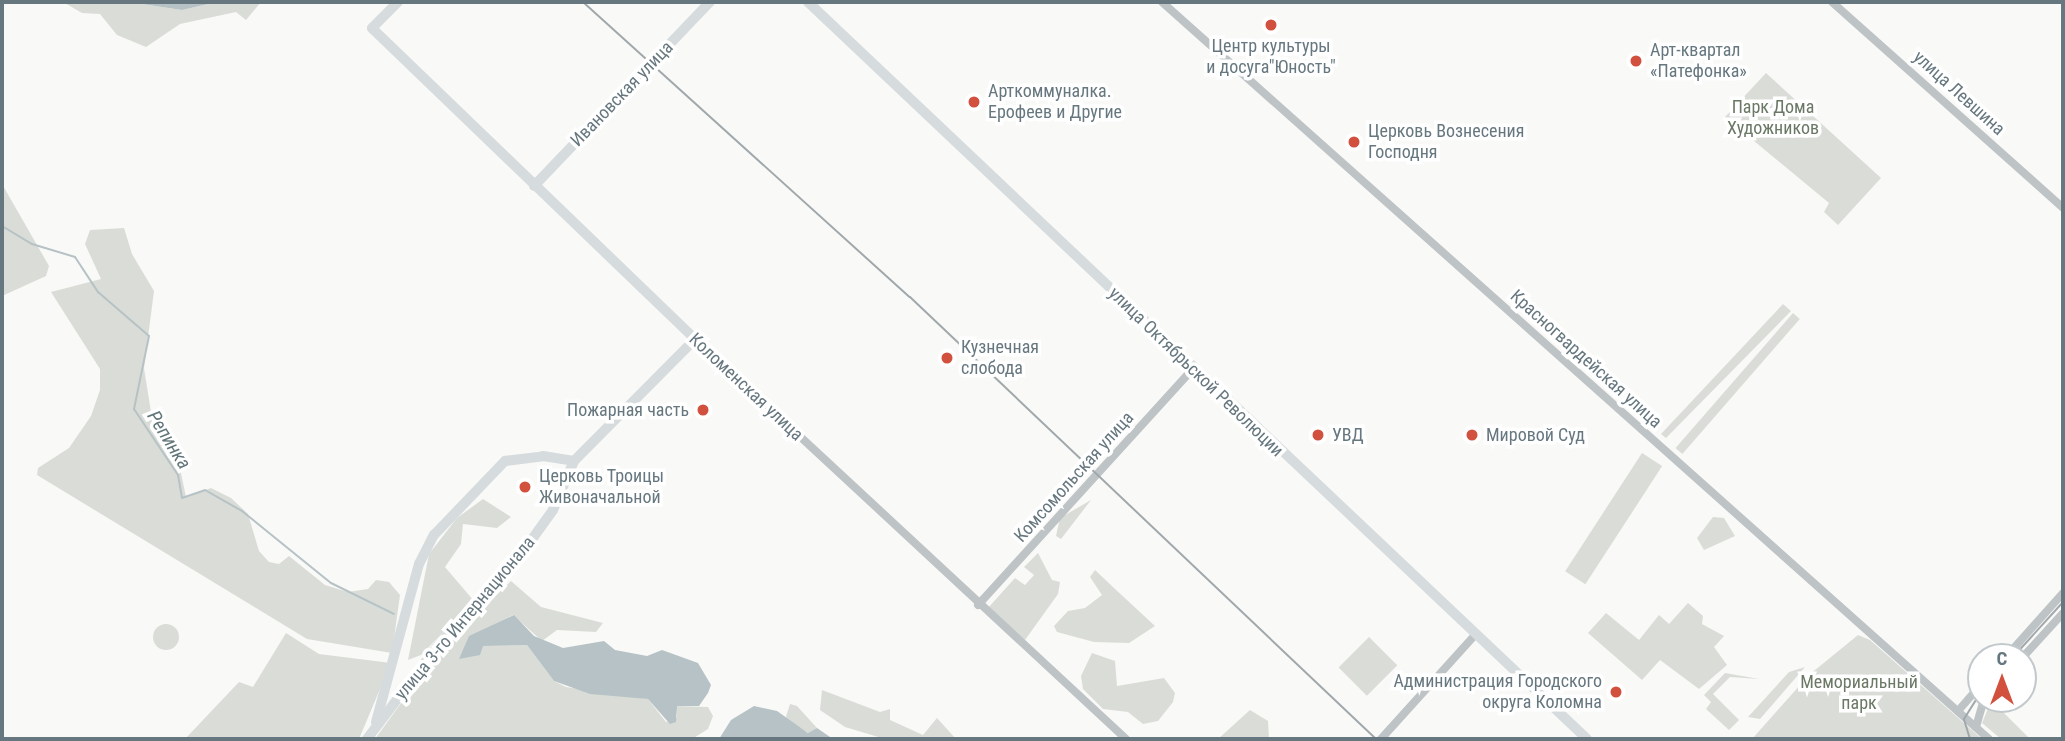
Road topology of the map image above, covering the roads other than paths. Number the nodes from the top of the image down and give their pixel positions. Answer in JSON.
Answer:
{"nodes":[{"id":1,"x":398,"y":2,"type":"edge"},
{"id":2,"x":710,"y":2,"type":"edge"},
{"id":3,"x":808,"y":2,"type":"edge"},
{"id":4,"x":1163,"y":2,"type":"edge"},
{"id":5,"x":1832,"y":2,"type":"edge"},
{"id":6,"x":534,"y":186,"type":"junction"},
{"id":7,"x":2063,"y":208,"type":"edge"},
{"id":8,"x":695,"y":339,"type":"junction"},
{"id":9,"x":1193,"y":369,"type":"junction"},
{"id":10,"x":574,"y":461,"type":"junction"},
{"id":11,"x":2063,"y":593,"type":"edge"},
{"id":12,"x":978,"y":605,"type":"junction"},
{"id":13,"x":2063,"y":613,"type":"edge"},
{"id":14,"x":1475,"y":635,"type":"junction"},
{"id":15,"x":2018,"y":643,"type":"edge"},
{"id":16,"x":2036,"y":643,"type":"edge"},
{"id":17,"x":1967,"y":701,"type":"edge"},
{"id":18,"x":1958,"y":711,"type":"junction"},
{"id":19,"x":1980,"y":713,"type":"edge"},
{"id":20,"x":1976,"y":727,"type":"junction"},
{"id":21,"x":369,"y":736,"type":"edge"},
{"id":22,"x":1126,"y":739,"type":"edge"},
{"id":23,"x":1381,"y":739,"type":"edge"},
{"id":24,"x":1587,"y":739,"type":"edge"},
{"id":25,"x":1989,"y":739,"type":"edge"}],
"edges":[{"from":1,"to":6,"type":"main road","name":"Коломенская улица"},
{"from":2,"to":6,"type":"main road","name":"Ивановская улица"},
{"from":3,"to":9,"type":"main road","name":"улица Октябрьской Революции"},
{"from":4,"to":18,"type":"street","name":"Красногвардейская улица"},
{"from":5,"to":7,"type":"street","name":"улица Левшина"},
{"from":6,"to":8,"type":"main road","name":"Коломенская улица"},
{"from":8,"to":10,"type":"main road","name":"улица 3-го Интернационала"},
{"from":8,"to":12,"type":"street","name":"Коломенская улица"},
{"from":9,"to":12,"type":"street","name":"Комсомольская улица"},
{"from":9,"to":14,"type":"main road","name":"улица Октябрьской Революции"},
{"from":10,"to":21,"type":"main road","name":"улица 3-го Интернационала"},
{"from":10,"to":21,"type":"main road","name":"улица 3-го Интернационала"},
{"from":11,"to":15,"type":"street"},
{"from":12,"to":22,"type":"street","name":"Коломенская улица"},
{"from":13,"to":16,"type":"street"},
{"from":14,"to":23,"type":"street"},
{"from":14,"to":24,"type":"main road","name":"улица Октябрьской Революции"},
{"from":17,"to":18,"type":"street"},
{"from":18,"to":20,"type":"street","name":"Красногвардейская улица"},
{"from":19,"to":20,"type":"street"},
{"from":20,"to":25,"type":"street","name":"Красногвардейская улица"}]}
